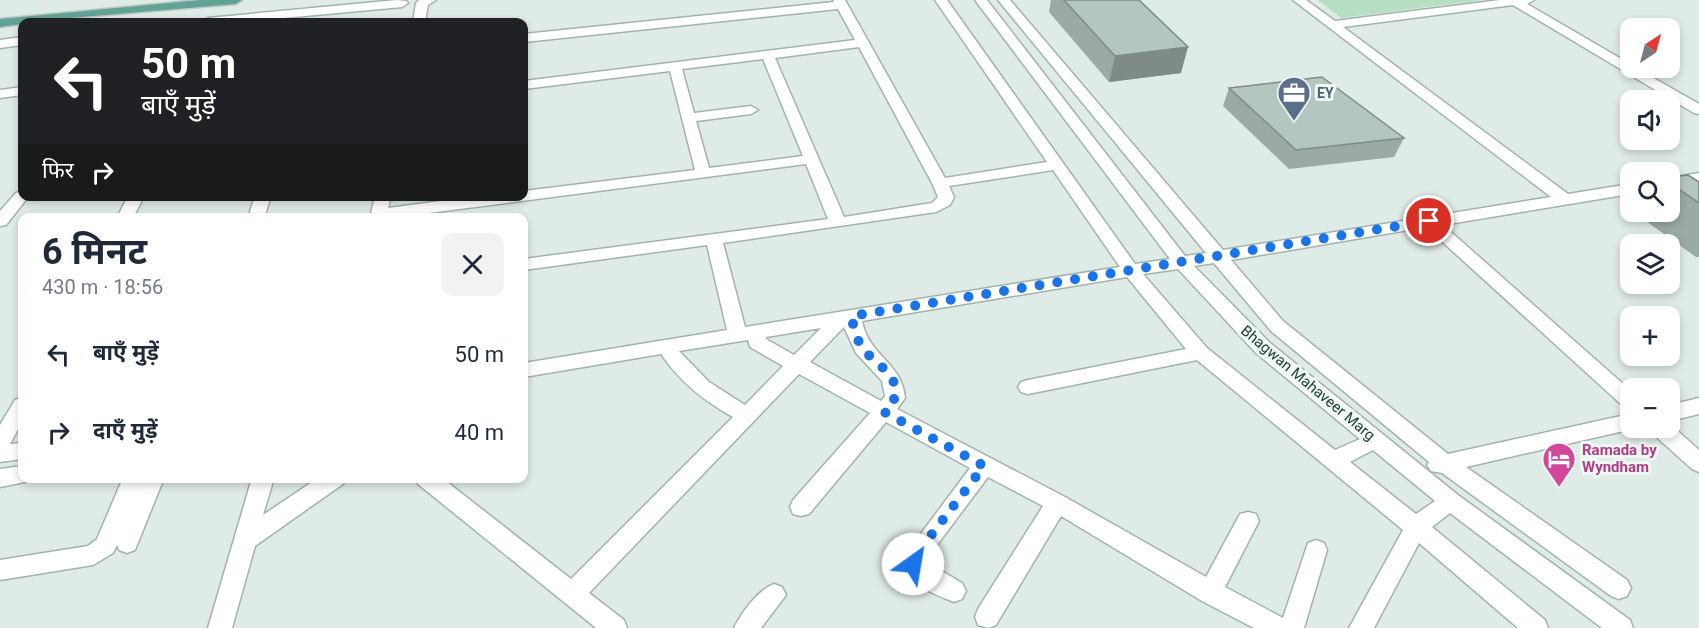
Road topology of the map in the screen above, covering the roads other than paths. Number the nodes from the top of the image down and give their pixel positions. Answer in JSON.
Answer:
{"nodes":[{"id":1,"x":123,"y":0,"type":"edge"},
{"id":2,"x":236,"y":0,"type":"edge"},
{"id":3,"x":430,"y":0,"type":"edge"},
{"id":4,"x":942,"y":0,"type":"edge"},
{"id":5,"x":982,"y":0,"type":"edge"},
{"id":6,"x":1004,"y":0,"type":"edge"},
{"id":7,"x":1299,"y":0,"type":"edge"},
{"id":8,"x":1530,"y":0,"type":"edge"},
{"id":9,"x":840,"y":2,"type":"edge"},
{"id":10,"x":1516,"y":2,"type":"junction"},
{"id":11,"x":402,"y":3,"type":"dead end"},
{"id":12,"x":334,"y":10,"type":"junction"},
{"id":13,"x":0,"y":12,"type":"edge"},
{"id":14,"x":43,"y":18,"type":"edge"},
{"id":15,"x":266,"y":18,"type":"edge"},
{"id":16,"x":331,"y":18,"type":"edge"},
{"id":17,"x":420,"y":18,"type":"edge"},
{"id":18,"x":18,"y":20,"type":"edge"},
{"id":19,"x":0,"y":22,"type":"edge"},
{"id":20,"x":1333,"y":25,"type":"junction"},
{"id":21,"x":528,"y":38,"type":"edge"},
{"id":22,"x":18,"y":42,"type":"edge"},
{"id":23,"x":862,"y":43,"type":"junction"},
{"id":24,"x":0,"y":44,"type":"edge"},
{"id":25,"x":768,"y":55,"type":"junction"},
{"id":26,"x":675,"y":66,"type":"junction"},
{"id":27,"x":528,"y":84,"type":"edge"},
{"id":28,"x":18,"y":92,"type":"edge"},
{"id":29,"x":0,"y":94,"type":"edge"},
{"id":30,"x":1699,"y":110,"type":"edge"},
{"id":31,"x":751,"y":111,"type":"dead end"},
{"id":32,"x":688,"y":118,"type":"junction"},
{"id":33,"x":812,"y":159,"type":"junction"},
{"id":34,"x":1058,"y":165,"type":"junction"},
{"id":35,"x":703,"y":173,"type":"junction"},
{"id":36,"x":1699,"y":178,"type":"edge"},
{"id":37,"x":1680,"y":181,"type":"edge"},
{"id":38,"x":940,"y":183,"type":"junction"},
{"id":39,"x":1620,"y":191,"type":"edge"},
{"id":40,"x":528,"y":195,"type":"edge"},
{"id":41,"x":1564,"y":199,"type":"junction"},
{"id":42,"x":18,"y":201,"type":"edge"},
{"id":43,"x":469,"y":201,"type":"edge"},
{"id":44,"x":397,"y":213,"type":"edge"},
{"id":45,"x":0,"y":221,"type":"edge"},
{"id":46,"x":1429,"y":221,"type":"junction"},
{"id":47,"x":838,"y":222,"type":"junction"},
{"id":48,"x":714,"y":239,"type":"junction"},
{"id":49,"x":1217,"y":256,"type":"junction"},
{"id":50,"x":528,"y":263,"type":"edge"},
{"id":51,"x":1176,"y":263,"type":"junction"},
{"id":52,"x":1131,"y":270,"type":"junction"},
{"id":53,"x":847,"y":317,"type":"junction"},
{"id":54,"x":756,"y":331,"type":"junction"},
{"id":55,"x":737,"y":334,"type":"junction"},
{"id":56,"x":665,"y":346,"type":"junction"},
{"id":57,"x":1200,"y":353,"type":"junction"},
{"id":58,"x":800,"y":364,"type":"junction"},
{"id":59,"x":528,"y":369,"type":"edge"},
{"id":60,"x":1028,"y":387,"type":"dead end"},
{"id":61,"x":1620,"y":392,"type":"edge"},
{"id":62,"x":1699,"y":406,"type":"edge"},
{"id":63,"x":1680,"y":411,"type":"edge"},
{"id":64,"x":18,"y":412,"type":"edge"},
{"id":65,"x":884,"y":412,"type":"junction"},
{"id":66,"x":748,"y":416,"type":"junction"},
{"id":67,"x":1620,"y":424,"type":"edge"},
{"id":68,"x":1671,"y":438,"type":"edge"},
{"id":69,"x":0,"y":443,"type":"edge"},
{"id":70,"x":1365,"y":445,"type":"junction"},
{"id":71,"x":18,"y":452,"type":"edge"},
{"id":72,"x":0,"y":454,"type":"edge"},
{"id":73,"x":1334,"y":460,"type":"junction"},
{"id":74,"x":1444,"y":463,"type":"junction"},
{"id":75,"x":1699,"y":463,"type":"edge"},
{"id":76,"x":984,"y":466,"type":"junction"},
{"id":77,"x":1417,"y":473,"type":"junction"},
{"id":78,"x":18,"y":476,"type":"edge"},
{"id":79,"x":0,"y":478,"type":"edge"},
{"id":80,"x":132,"y":483,"type":"edge"},
{"id":81,"x":152,"y":483,"type":"edge"},
{"id":82,"x":261,"y":483,"type":"edge"},
{"id":83,"x":328,"y":483,"type":"edge"},
{"id":84,"x":432,"y":483,"type":"edge"},
{"id":85,"x":1057,"y":503,"type":"junction"},
{"id":86,"x":801,"y":507,"type":"dead end"},
{"id":87,"x":1441,"y":508,"type":"junction"},
{"id":88,"x":1248,"y":521,"type":"dead end"},
{"id":89,"x":1416,"y":527,"type":"junction"},
{"id":90,"x":245,"y":540,"type":"junction"},
{"id":91,"x":127,"y":543,"type":"dead end"},
{"id":92,"x":1316,"y":550,"type":"dead end"},
{"id":93,"x":0,"y":570,"type":"edge"},
{"id":94,"x":954,"y":591,"type":"dead end"},
{"id":95,"x":1210,"y":593,"type":"junction"},
{"id":96,"x":572,"y":594,"type":"junction"},
{"id":97,"x":774,"y":595,"type":"dead end"},
{"id":98,"x":1582,"y":598,"type":"junction"},
{"id":99,"x":987,"y":617,"type":"dead end"},
{"id":100,"x":220,"y":628,"type":"edge"},
{"id":101,"x":615,"y":628,"type":"edge"},
{"id":102,"x":746,"y":628,"type":"edge"},
{"id":103,"x":1278,"y":628,"type":"edge"},
{"id":104,"x":1292,"y":628,"type":"edge"},
{"id":105,"x":1361,"y":628,"type":"edge"},
{"id":106,"x":1536,"y":628,"type":"edge"},
{"id":107,"x":1600,"y":628,"type":"edge"},
{"id":108,"x":1621,"y":628,"type":"edge"}],
"edges":[{"from":1,"to":13,"type":"main road"},
{"from":2,"to":14,"type":"main road"},
{"from":3,"to":17,"type":"street"},
{"from":4,"to":34,"type":"street"},
{"from":5,"to":51,"type":"street","name":"Bhagwan Mahaveer Marg"},
{"from":6,"to":49,"type":"street"},
{"from":7,"to":20,"type":"street"},
{"from":8,"to":10,"type":"street"},
{"from":9,"to":21,"type":"street"},
{"from":9,"to":23,"type":"street"},
{"from":10,"to":20,"type":"street"},
{"from":10,"to":30,"type":"street"},
{"from":11,"to":12,"type":"street"},
{"from":12,"to":15,"type":"street"},
{"from":12,"to":16,"type":"street"},
{"from":18,"to":19,"type":"main road"},
{"from":20,"to":41,"type":"street"},
{"from":22,"to":24,"type":"street"},
{"from":23,"to":25,"type":"street"},
{"from":23,"to":38,"type":"street"},
{"from":25,"to":26,"type":"street"},
{"from":25,"to":33,"type":"street"},
{"from":26,"to":27,"type":"street"},
{"from":26,"to":32,"type":"street"},
{"from":28,"to":29,"type":"street"},
{"from":31,"to":32,"type":"street"},
{"from":32,"to":35,"type":"street"},
{"from":33,"to":35,"type":"street"},
{"from":33,"to":47,"type":"street"},
{"from":34,"to":38,"type":"street"},
{"from":34,"to":52,"type":"street"},
{"from":35,"to":40,"type":"street"},
{"from":36,"to":37,"type":"street"},
{"from":38,"to":47,"type":"street"},
{"from":39,"to":41,"type":"street"},
{"from":41,"to":46,"type":"street"},
{"from":42,"to":45,"type":"street"},
{"from":43,"to":44,"type":"street"},
{"from":46,"to":49,"type":"street"},
{"from":46,"to":61,"type":"street"},
{"from":47,"to":48,"type":"street"},
{"from":48,"to":50,"type":"street"},
{"from":48,"to":55,"type":"street"},
{"from":49,"to":51,"type":"street"},
{"from":49,"to":74,"type":"street"},
{"from":51,"to":52,"type":"street"},
{"from":51,"to":70,"type":"street","name":"Bhagwan Mahaveer Marg"},
{"from":51,"to":77,"type":"street","name":"Bhagwan Mahaveer Marg"},
{"from":52,"to":53,"type":"street"},
{"from":52,"to":57,"type":"street"},
{"from":53,"to":54,"type":"street"},
{"from":53,"to":58,"type":"street"},
{"from":53,"to":65,"type":"street"},
{"from":54,"to":55,"type":"street"},
{"from":54,"to":58,"type":"street"},
{"from":55,"to":56,"type":"street"},
{"from":56,"to":59,"type":"street"},
{"from":56,"to":66,"type":"street"},
{"from":57,"to":60,"type":"street"},
{"from":57,"to":73,"type":"street"},
{"from":58,"to":65,"type":"street"},
{"from":58,"to":66,"type":"street"},
{"from":62,"to":63,"type":"street"},
{"from":64,"to":69,"type":"street"},
{"from":65,"to":76,"type":"street"},
{"from":65,"to":86,"type":"street"},
{"from":66,"to":96,"type":"street"},
{"from":67,"to":74,"type":"street"},
{"from":68,"to":75,"type":"street"},
{"from":70,"to":73,"type":"street"},
{"from":70,"to":87,"type":"street","name":"Bhagwan Mahaveer Marg"},
{"from":71,"to":72,"type":"street"},
{"from":73,"to":89,"type":"street"},
{"from":74,"to":77,"type":"street"},
{"from":74,"to":98,"type":"street"},
{"from":76,"to":85,"type":"street"},
{"from":76,"to":94,"type":"street"},
{"from":77,"to":98,"type":"street","name":"Bhagwan Mahaveer Marg"},
{"from":78,"to":79,"type":"street"},
{"from":80,"to":93,"type":"street"},
{"from":81,"to":91,"type":"street"},
{"from":82,"to":90,"type":"street"},
{"from":83,"to":90,"type":"street"},
{"from":84,"to":96,"type":"street"},
{"from":85,"to":95,"type":"street"},
{"from":85,"to":99,"type":"street"},
{"from":87,"to":89,"type":"street"},
{"from":87,"to":107,"type":"street","name":"Bhagwan Mahaveer Marg"},
{"from":88,"to":95,"type":"street"},
{"from":89,"to":105,"type":"street"},
{"from":89,"to":106,"type":"street"},
{"from":90,"to":100,"type":"street"},
{"from":92,"to":104,"type":"street"},
{"from":95,"to":103,"type":"street"},
{"from":96,"to":101,"type":"street"},
{"from":97,"to":102,"type":"street"},
{"from":98,"to":108,"type":"street","name":"Bhagwan Mahaveer Marg"}]}
